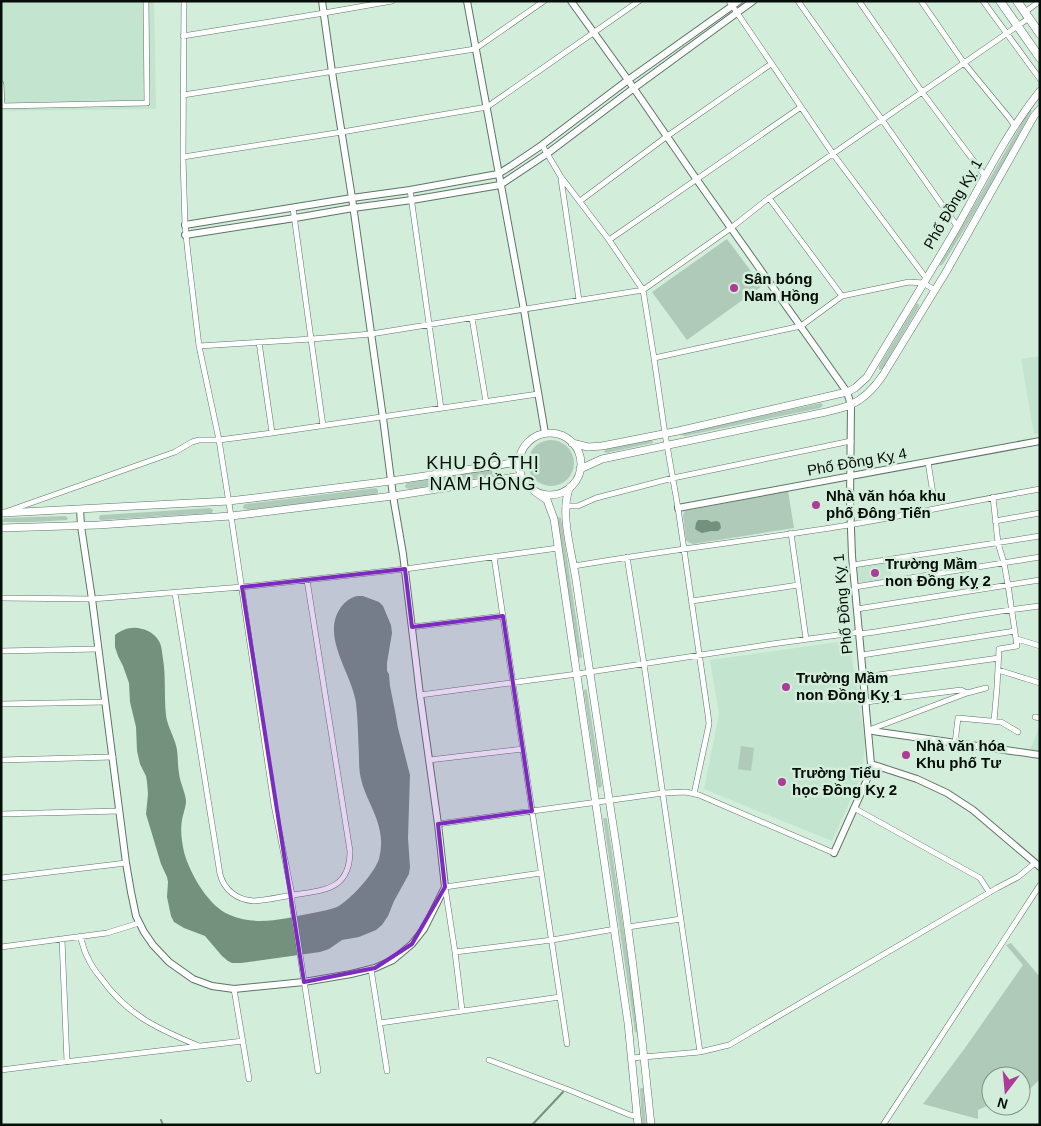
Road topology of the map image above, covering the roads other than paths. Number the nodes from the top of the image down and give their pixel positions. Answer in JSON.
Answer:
{"nodes":[{"id":1,"x":146,"y":1,"type":"edge"},
{"id":2,"x":184,"y":1,"type":"edge"},
{"id":3,"x":322,"y":1,"type":"edge"},
{"id":4,"x":392,"y":1,"type":"edge"},
{"id":5,"x":467,"y":1,"type":"edge"},
{"id":6,"x":544,"y":1,"type":"edge"},
{"id":7,"x":572,"y":1,"type":"edge"},
{"id":8,"x":639,"y":1,"type":"edge"},
{"id":9,"x":739,"y":1,"type":"edge"},
{"id":10,"x":753,"y":1,"type":"edge"},
{"id":11,"x":798,"y":1,"type":"edge"},
{"id":12,"x":859,"y":1,"type":"edge"},
{"id":13,"x":921,"y":1,"type":"edge"},
{"id":14,"x":983,"y":1,"type":"edge"},
{"id":15,"x":1000,"y":1,"type":"edge"},
{"id":16,"x":1017,"y":1,"type":"edge"},
{"id":17,"x":1040,"y":1,"type":"edge"},
{"id":18,"x":730,"y":4,"type":"edge"},
{"id":19,"x":737,"y":12,"type":"junction"},
{"id":20,"x":324,"y":13,"type":"junction"},
{"id":21,"x":1027,"y":15,"type":"junction"},
{"id":22,"x":1018,"y":26,"type":"junction"},
{"id":23,"x":594,"y":33,"type":"junction"},
{"id":24,"x":1006,"y":34,"type":"junction"},
{"id":25,"x":1040,"y":34,"type":"edge"},
{"id":26,"x":183,"y":36,"type":"junction"},
{"id":27,"x":475,"y":49,"type":"junction"},
{"id":28,"x":1040,"y":58,"type":"edge"},
{"id":29,"x":964,"y":62,"type":"junction"},
{"id":30,"x":771,"y":64,"type":"junction"},
{"id":31,"x":332,"y":72,"type":"junction"},
{"id":32,"x":1040,"y":79,"type":"edge"},
{"id":33,"x":628,"y":80,"type":"junction"},
{"id":34,"x":1,"y":84,"type":"edge"},
{"id":35,"x":634,"y":88,"type":"junction"},
{"id":36,"x":1040,"y":91,"type":"edge"},
{"id":37,"x":922,"y":92,"type":"junction"},
{"id":38,"x":183,"y":95,"type":"junction"},
{"id":39,"x":1,"y":106,"type":"edge"},
{"id":40,"x":487,"y":107,"type":"junction"},
{"id":41,"x":802,"y":107,"type":"junction"},
{"id":42,"x":1040,"y":109,"type":"edge"},
{"id":43,"x":881,"y":120,"type":"junction"},
{"id":44,"x":1015,"y":127,"type":"junction"},
{"id":45,"x":342,"y":132,"type":"junction"},
{"id":46,"x":666,"y":137,"type":"junction"},
{"id":47,"x":542,"y":145,"type":"junction"},
{"id":48,"x":548,"y":153,"type":"junction"},
{"id":49,"x":833,"y":154,"type":"junction"},
{"id":50,"x":183,"y":157,"type":"junction"},
{"id":51,"x":498,"y":174,"type":"junction"},
{"id":52,"x":985,"y":176,"type":"junction"},
{"id":53,"x":561,"y":177,"type":"junction"},
{"id":54,"x":697,"y":180,"type":"junction"},
{"id":55,"x":500,"y":185,"type":"junction"},
{"id":56,"x":410,"y":190,"type":"junction"},
{"id":57,"x":352,"y":198,"type":"junction"},
{"id":58,"x":769,"y":198,"type":"junction"},
{"id":59,"x":412,"y":200,"type":"junction"},
{"id":60,"x":580,"y":201,"type":"junction"},
{"id":61,"x":293,"y":208,"type":"junction"},
{"id":62,"x":353,"y":208,"type":"junction"},
{"id":63,"x":295,"y":218,"type":"junction"},
{"id":64,"x":185,"y":225,"type":"junction"},
{"id":65,"x":957,"y":226,"type":"junction"},
{"id":66,"x":730,"y":228,"type":"junction"},
{"id":67,"x":185,"y":235,"type":"junction"},
{"id":68,"x":610,"y":240,"type":"junction"},
{"id":69,"x":924,"y":281,"type":"junction"},
{"id":70,"x":643,"y":290,"type":"junction"},
{"id":71,"x":935,"y":290,"type":"junction"},
{"id":72,"x":842,"y":296,"type":"junction"},
{"id":73,"x":579,"y":300,"type":"junction"},
{"id":74,"x":524,"y":310,"type":"junction"},
{"id":75,"x":472,"y":318,"type":"junction"},
{"id":76,"x":430,"y":324,"type":"junction"},
{"id":77,"x":801,"y":326,"type":"junction"},
{"id":78,"x":371,"y":334,"type":"junction"},
{"id":79,"x":312,"y":339,"type":"junction"},
{"id":80,"x":258,"y":342,"type":"junction"},
{"id":81,"x":199,"y":346,"type":"junction"},
{"id":82,"x":654,"y":358,"type":"junction"},
{"id":83,"x":847,"y":392,"type":"junction"},
{"id":84,"x":538,"y":394,"type":"junction"},
{"id":85,"x":486,"y":402,"type":"junction"},
{"id":86,"x":851,"y":405,"type":"junction"},
{"id":87,"x":441,"y":408,"type":"junction"},
{"id":88,"x":383,"y":418,"type":"junction"},
{"id":89,"x":323,"y":426,"type":"junction"},
{"id":90,"x":272,"y":433,"type":"junction"},
{"id":91,"x":545,"y":433,"type":"junction"},
{"id":92,"x":665,"y":434,"type":"junction"},
{"id":93,"x":219,"y":440,"type":"junction"},
{"id":94,"x":851,"y":441,"type":"junction"},
{"id":95,"x":1040,"y":441,"type":"edge"},
{"id":96,"x":572,"y":443,"type":"junction"},
{"id":97,"x":668,"y":446,"type":"junction"},
{"id":98,"x":519,"y":462,"type":"junction"},
{"id":99,"x":928,"y":462,"type":"junction"},
{"id":100,"x":580,"y":469,"type":"junction"},
{"id":101,"x":850,"y":475,"type":"junction"},
{"id":102,"x":521,"y":476,"type":"junction"},
{"id":103,"x":673,"y":478,"type":"junction"},
{"id":104,"x":391,"y":481,"type":"junction"},
{"id":105,"x":570,"y":487,"type":"junction"},
{"id":106,"x":1040,"y":489,"type":"edge"},
{"id":107,"x":534,"y":491,"type":"junction"},
{"id":108,"x":393,"y":496,"type":"junction"},
{"id":109,"x":993,"y":498,"type":"junction"},
{"id":110,"x":934,"y":500,"type":"dead end"},
{"id":111,"x":229,"y":501,"type":"junction"},
{"id":112,"x":565,"y":506,"type":"junction"},
{"id":113,"x":678,"y":508,"type":"junction"},
{"id":114,"x":80,"y":509,"type":"junction"},
{"id":115,"x":2,"y":513,"type":"edge"},
{"id":116,"x":1040,"y":513,"type":"edge"},
{"id":117,"x":231,"y":516,"type":"junction"},
{"id":118,"x":995,"y":521,"type":"junction"},
{"id":119,"x":851,"y":524,"type":"junction"},
{"id":120,"x":81,"y":526,"type":"junction"},
{"id":121,"x":1,"y":528,"type":"edge"},
{"id":122,"x":791,"y":533,"type":"junction"},
{"id":123,"x":1040,"y":536,"type":"edge"},
{"id":124,"x":998,"y":543,"type":"junction"},
{"id":125,"x":558,"y":548,"type":"junction"},
{"id":126,"x":683,"y":549,"type":"junction"},
{"id":127,"x":494,"y":557,"type":"junction"},
{"id":128,"x":627,"y":557,"type":"junction"},
{"id":129,"x":1040,"y":557,"type":"edge"},
{"id":130,"x":1004,"y":563,"type":"junction"},
{"id":131,"x":853,"y":565,"type":"junction"},
{"id":132,"x":574,"y":566,"type":"junction"},
{"id":133,"x":405,"y":569,"type":"junction"},
{"id":134,"x":307,"y":580,"type":"junction"},
{"id":135,"x":1040,"y":580,"type":"edge"},
{"id":136,"x":798,"y":585,"type":"junction"},
{"id":137,"x":1008,"y":585,"type":"junction"},
{"id":138,"x":242,"y":587,"type":"junction"},
{"id":139,"x":855,"y":587,"type":"junction"},
{"id":140,"x":176,"y":593,"type":"junction"},
{"id":141,"x":1,"y":598,"type":"edge"},
{"id":142,"x":92,"y":599,"type":"junction"},
{"id":143,"x":692,"y":601,"type":"junction"},
{"id":144,"x":1040,"y":606,"type":"edge"},
{"id":145,"x":857,"y":609,"type":"junction"},
{"id":146,"x":1012,"y":610,"type":"junction"},
{"id":147,"x":503,"y":616,"type":"junction"},
{"id":148,"x":412,"y":627,"type":"junction"},
{"id":149,"x":1015,"y":631,"type":"junction"},
{"id":150,"x":860,"y":633,"type":"junction"},
{"id":151,"x":806,"y":639,"type":"junction"},
{"id":152,"x":1016,"y":639,"type":"junction"},
{"id":153,"x":1040,"y":646,"type":"edge"},
{"id":154,"x":98,"y":650,"type":"junction"},
{"id":155,"x":1,"y":652,"type":"edge"},
{"id":156,"x":700,"y":655,"type":"junction"},
{"id":157,"x":862,"y":655,"type":"junction"},
{"id":158,"x":999,"y":658,"type":"junction"},
{"id":159,"x":644,"y":664,"type":"junction"},
{"id":160,"x":998,"y":670,"type":"junction"},
{"id":161,"x":589,"y":672,"type":"junction"},
{"id":162,"x":577,"y":674,"type":"junction"},
{"id":163,"x":864,"y":677,"type":"junction"},
{"id":164,"x":1040,"y":682,"type":"edge"},
{"id":165,"x":513,"y":683,"type":"junction"},
{"id":166,"x":986,"y":688,"type":"dead end"},
{"id":167,"x":967,"y":693,"type":"junction"},
{"id":168,"x":420,"y":695,"type":"junction"},
{"id":169,"x":105,"y":702,"type":"junction"},
{"id":170,"x":866,"y":702,"type":"junction"},
{"id":171,"x":1,"y":704,"type":"edge"},
{"id":172,"x":994,"y":721,"type":"junction"},
{"id":173,"x":868,"y":730,"type":"junction"},
{"id":174,"x":1018,"y":732,"type":"dead end"},
{"id":175,"x":955,"y":743,"type":"junction"},
{"id":176,"x":523,"y":748,"type":"junction"},
{"id":177,"x":1040,"y":755,"type":"edge"},
{"id":178,"x":112,"y":757,"type":"junction"},
{"id":179,"x":1,"y":760,"type":"edge"},
{"id":180,"x":429,"y":760,"type":"junction"},
{"id":181,"x":872,"y":764,"type":"junction"},
{"id":182,"x":663,"y":793,"type":"junction"},
{"id":183,"x":694,"y":794,"type":"junction"},
{"id":184,"x":609,"y":800,"type":"junction"},
{"id":185,"x":596,"y":802,"type":"junction"},
{"id":186,"x":854,"y":808,"type":"junction"},
{"id":187,"x":532,"y":811,"type":"junction"},
{"id":188,"x":119,"y":812,"type":"junction"},
{"id":189,"x":1,"y":814,"type":"edge"},
{"id":190,"x":438,"y":824,"type":"junction"},
{"id":191,"x":834,"y":853,"type":"joint"},
{"id":192,"x":126,"y":863,"type":"junction"},
{"id":193,"x":1037,"y":865,"type":"edge"},
{"id":194,"x":541,"y":873,"type":"junction"},
{"id":195,"x":1,"y":878,"type":"edge"},
{"id":196,"x":1040,"y":885,"type":"edge"},
{"id":197,"x":445,"y":887,"type":"junction"},
{"id":198,"x":988,"y":892,"type":"junction"},
{"id":199,"x":292,"y":895,"type":"junction"},
{"id":200,"x":436,"y":904,"type":"junction"},
{"id":201,"x":448,"y":906,"type":"junction"},
{"id":202,"x":681,"y":919,"type":"junction"},
{"id":203,"x":139,"y":923,"type":"junction"},
{"id":204,"x":628,"y":926,"type":"junction"},
{"id":205,"x":615,"y":929,"type":"junction"},
{"id":206,"x":80,"y":936,"type":"junction"},
{"id":207,"x":62,"y":939,"type":"junction"},
{"id":208,"x":552,"y":940,"type":"junction"},
{"id":209,"x":1,"y":947,"type":"edge"},
{"id":210,"x":455,"y":952,"type":"junction"},
{"id":211,"x":371,"y":968,"type":"junction"},
{"id":212,"x":304,"y":982,"type":"junction"},
{"id":213,"x":234,"y":989,"type":"junction"},
{"id":214,"x":560,"y":997,"type":"junction"},
{"id":215,"x":462,"y":1010,"type":"junction"},
{"id":216,"x":380,"y":1022,"type":"junction"},
{"id":217,"x":243,"y":1041,"type":"junction"},
{"id":218,"x":567,"y":1044,"type":"dead end"},
{"id":219,"x":199,"y":1046,"type":"junction"},
{"id":220,"x":700,"y":1052,"type":"junction"},
{"id":221,"x":645,"y":1057,"type":"junction"},
{"id":222,"x":632,"y":1058,"type":"junction"},
{"id":223,"x":489,"y":1060,"type":"dead end"},
{"id":224,"x":67,"y":1062,"type":"junction"},
{"id":225,"x":1,"y":1070,"type":"edge"},
{"id":226,"x":318,"y":1071,"type":"dead end"},
{"id":227,"x":387,"y":1071,"type":"dead end"},
{"id":228,"x":249,"y":1080,"type":"dead end"},
{"id":229,"x":637,"y":1116,"type":"junction"},
{"id":230,"x":638,"y":1125,"type":"edge"},
{"id":231,"x":652,"y":1125,"type":"edge"},
{"id":232,"x":883,"y":1125,"type":"edge"}],
"edges":[{"from":1,"to":39,"type":"street"},
{"from":2,"to":26,"type":"street"},
{"from":3,"to":20,"type":"street"},
{"from":4,"to":20,"type":"street"},
{"from":5,"to":27,"type":"street"},
{"from":6,"to":27,"type":"street"},
{"from":7,"to":23,"type":"street"},
{"from":8,"to":23,"type":"street"},
{"from":9,"to":18,"type":"street"},
{"from":10,"to":19,"type":"street"},
{"from":11,"to":43,"type":"street"},
{"from":12,"to":37,"type":"street"},
{"from":13,"to":29,"type":"street"},
{"from":14,"to":24,"type":"street"},
{"from":15,"to":22,"type":"main road"},
{"from":16,"to":21,"type":"main road"},
{"from":17,"to":21,"type":"street"},
{"from":18,"to":19,"type":"street"},
{"from":18,"to":33,"type":"street"},
{"from":19,"to":30,"type":"street"},
{"from":19,"to":35,"type":"street"},
{"from":20,"to":26,"type":"street"},
{"from":20,"to":31,"type":"street"},
{"from":21,"to":22,"type":"street"},
{"from":21,"to":25,"type":"main road"},
{"from":22,"to":24,"type":"street"},
{"from":22,"to":28,"type":"main road"},
{"from":23,"to":33,"type":"street"},
{"from":23,"to":40,"type":"street"},
{"from":24,"to":29,"type":"street"},
{"from":24,"to":32,"type":"street"},
{"from":26,"to":38,"type":"street"},
{"from":27,"to":31,"type":"street"},
{"from":27,"to":40,"type":"street"},
{"from":29,"to":37,"type":"street"},
{"from":29,"to":44,"type":"street"},
{"from":30,"to":41,"type":"street"},
{"from":30,"to":46,"type":"street"},
{"from":31,"to":38,"type":"street"},
{"from":31,"to":45,"type":"street"},
{"from":33,"to":35,"type":"street"},
{"from":33,"to":47,"type":"street"},
{"from":34,"to":39,"type":"street"},
{"from":35,"to":46,"type":"street"},
{"from":35,"to":48,"type":"street"},
{"from":36,"to":44,"type":"main road","name":"Phố Đồng Kỵ 1"},
{"from":37,"to":43,"type":"street"},
{"from":37,"to":52,"type":"street"},
{"from":38,"to":50,"type":"street"},
{"from":40,"to":45,"type":"street"},
{"from":40,"to":51,"type":"street"},
{"from":41,"to":49,"type":"street"},
{"from":41,"to":54,"type":"street"},
{"from":42,"to":71,"type":"main road","name":"Phố Đồng Kỵ 1"},
{"from":43,"to":49,"type":"street"},
{"from":43,"to":65,"type":"street"},
{"from":44,"to":52,"type":"main road","name":"Phố Đồng Kỵ 1"},
{"from":45,"to":50,"type":"street"},
{"from":45,"to":57,"type":"street"},
{"from":46,"to":54,"type":"street"},
{"from":46,"to":60,"type":"street"},
{"from":47,"to":48,"type":"street"},
{"from":47,"to":51,"type":"street"},
{"from":48,"to":53,"type":"street"},
{"from":48,"to":55,"type":"street"},
{"from":49,"to":58,"type":"street"},
{"from":49,"to":69,"type":"street"},
{"from":50,"to":64,"type":"street"},
{"from":51,"to":55,"type":"street"},
{"from":51,"to":56,"type":"street"},
{"from":52,"to":65,"type":"main road","name":"Phố Đồng Kỵ 1"},
{"from":53,"to":60,"type":"street"},
{"from":53,"to":73,"type":"street"},
{"from":54,"to":66,"type":"street"},
{"from":54,"to":68,"type":"street"},
{"from":55,"to":59,"type":"street"},
{"from":55,"to":74,"type":"street"},
{"from":56,"to":57,"type":"street"},
{"from":56,"to":59,"type":"street"},
{"from":57,"to":61,"type":"street"},
{"from":57,"to":62,"type":"street"},
{"from":58,"to":66,"type":"street"},
{"from":58,"to":72,"type":"street"},
{"from":59,"to":62,"type":"street"},
{"from":59,"to":76,"type":"street"},
{"from":60,"to":68,"type":"street"},
{"from":61,"to":63,"type":"street"},
{"from":61,"to":64,"type":"street"},
{"from":62,"to":63,"type":"street"},
{"from":62,"to":78,"type":"street"},
{"from":63,"to":67,"type":"street"},
{"from":63,"to":79,"type":"street"},
{"from":64,"to":67,"type":"street"},
{"from":65,"to":69,"type":"main road","name":"Phố Đồng Kỵ 1"},
{"from":66,"to":70,"type":"street"},
{"from":66,"to":77,"type":"street"},
{"from":67,"to":81,"type":"street"},
{"from":68,"to":70,"type":"street"},
{"from":69,"to":71,"type":"street"},
{"from":69,"to":72,"type":"street"},
{"from":69,"to":83,"type":"main road","name":"Phố Đồng Kỵ 1"},
{"from":70,"to":73,"type":"street"},
{"from":70,"to":82,"type":"street"},
{"from":71,"to":86,"type":"main road","name":"Phố Đồng Kỵ 1"},
{"from":72,"to":77,"type":"street"},
{"from":73,"to":74,"type":"street"},
{"from":74,"to":75,"type":"street"},
{"from":74,"to":84,"type":"street"},
{"from":75,"to":76,"type":"street"},
{"from":75,"to":85,"type":"street"},
{"from":76,"to":78,"type":"street"},
{"from":76,"to":87,"type":"street"},
{"from":77,"to":82,"type":"street"},
{"from":77,"to":83,"type":"street"},
{"from":78,"to":79,"type":"street"},
{"from":78,"to":88,"type":"street"},
{"from":79,"to":80,"type":"street"},
{"from":79,"to":89,"type":"street"},
{"from":80,"to":81,"type":"street"},
{"from":80,"to":90,"type":"street"},
{"from":81,"to":93,"type":"street"},
{"from":82,"to":92,"type":"street"},
{"from":83,"to":86,"type":"street","name":"Phố Đồng Kỵ 1"},
{"from":83,"to":92,"type":"main road"},
{"from":84,"to":85,"type":"street"},
{"from":84,"to":91,"type":"street"},
{"from":85,"to":87,"type":"street"},
{"from":86,"to":94,"type":"street","name":"Phố Đồng Kỵ 1"},
{"from":86,"to":97,"type":"main road"},
{"from":87,"to":88,"type":"street"},
{"from":88,"to":89,"type":"street"},
{"from":88,"to":104,"type":"street"},
{"from":89,"to":90,"type":"street"},
{"from":90,"to":93,"type":"street"},
{"from":91,"to":96,"type":"main road"},
{"from":91,"to":98,"type":"main road"},
{"from":92,"to":96,"type":"main road"},
{"from":92,"to":97,"type":"street"},
{"from":93,"to":111,"type":"street"},
{"from":93,"to":115,"type":"street"},
{"from":94,"to":101,"type":"street","name":"Phố Đồng Kỵ 1"},
{"from":94,"to":103,"type":"street"},
{"from":95,"to":99,"type":"street","name":"Phố Đồng Kỵ 4"},
{"from":96,"to":100,"type":"main road"},
{"from":97,"to":100,"type":"main road"},
{"from":97,"to":103,"type":"street"},
{"from":98,"to":102,"type":"main road"},
{"from":98,"to":104,"type":"main road"},
{"from":99,"to":101,"type":"street","name":"Phố Đồng Kỵ 4"},
{"from":99,"to":110,"type":"street"},
{"from":100,"to":105,"type":"main road"},
{"from":101,"to":113,"type":"street","name":"Phố Đồng Kỵ 4"},
{"from":101,"to":119,"type":"street","name":"Phố Đồng Kỵ 1"},
{"from":102,"to":107,"type":"main road"},
{"from":102,"to":108,"type":"main road"},
{"from":103,"to":112,"type":"street"},
{"from":103,"to":113,"type":"street"},
{"from":104,"to":108,"type":"street"},
{"from":104,"to":111,"type":"main road"},
{"from":105,"to":107,"type":"main road"},
{"from":105,"to":112,"type":"main road"},
{"from":106,"to":109,"type":"street"},
{"from":107,"to":125,"type":"main road"},
{"from":108,"to":117,"type":"main road"},
{"from":108,"to":133,"type":"street"},
{"from":109,"to":118,"type":"street"},
{"from":109,"to":119,"type":"street"},
{"from":111,"to":114,"type":"main road"},
{"from":111,"to":117,"type":"street"},
{"from":112,"to":132,"type":"main road"},
{"from":113,"to":126,"type":"street"},
{"from":114,"to":115,"type":"main road"},
{"from":114,"to":120,"type":"street"},
{"from":116,"to":118,"type":"street"},
{"from":117,"to":120,"type":"main road"},
{"from":117,"to":138,"type":"street"},
{"from":118,"to":124,"type":"street"},
{"from":119,"to":122,"type":"street"},
{"from":119,"to":131,"type":"street","name":"Phố Đồng Kỵ 1"},
{"from":120,"to":121,"type":"main road"},
{"from":120,"to":142,"type":"street"},
{"from":122,"to":126,"type":"street"},
{"from":122,"to":136,"type":"street"},
{"from":123,"to":124,"type":"street"},
{"from":124,"to":130,"type":"street"},
{"from":124,"to":131,"type":"street"},
{"from":125,"to":127,"type":"street"},
{"from":125,"to":162,"type":"main road"},
{"from":126,"to":128,"type":"street"},
{"from":126,"to":143,"type":"street"},
{"from":127,"to":133,"type":"street"},
{"from":127,"to":147,"type":"street"},
{"from":128,"to":132,"type":"street"},
{"from":128,"to":159,"type":"street"},
{"from":129,"to":130,"type":"street"},
{"from":130,"to":137,"type":"street"},
{"from":130,"to":139,"type":"street"},
{"from":131,"to":139,"type":"street","name":"Phố Đồng Kỵ 1"},
{"from":132,"to":161,"type":"main road"},
{"from":133,"to":134,"type":"street"},
{"from":133,"to":148,"type":"street"},
{"from":134,"to":138,"type":"street"},
{"from":134,"to":199,"type":"street"},
{"from":135,"to":137,"type":"street"},
{"from":136,"to":143,"type":"street"},
{"from":136,"to":151,"type":"street"},
{"from":137,"to":145,"type":"street"},
{"from":137,"to":146,"type":"street"},
{"from":138,"to":140,"type":"street"},
{"from":138,"to":199,"type":"street"},
{"from":139,"to":145,"type":"street","name":"Phố Đồng Kỵ 1"},
{"from":140,"to":142,"type":"street"},
{"from":140,"to":199,"type":"street"},
{"from":141,"to":142,"type":"street"},
{"from":142,"to":154,"type":"street"},
{"from":143,"to":156,"type":"street"},
{"from":144,"to":146,"type":"street"},
{"from":145,"to":150,"type":"street","name":"Phố Đồng Kỵ 1"},
{"from":146,"to":149,"type":"street"},
{"from":146,"to":150,"type":"street"},
{"from":147,"to":148,"type":"street"},
{"from":147,"to":165,"type":"street"},
{"from":148,"to":168,"type":"street"},
{"from":149,"to":152,"type":"street"},
{"from":149,"to":157,"type":"street"},
{"from":150,"to":151,"type":"street"},
{"from":150,"to":157,"type":"street","name":"Phố Đồng Kỵ 1"},
{"from":151,"to":156,"type":"street"},
{"from":152,"to":153,"type":"street"},
{"from":152,"to":158,"type":"street"},
{"from":154,"to":155,"type":"street"},
{"from":154,"to":169,"type":"street"},
{"from":156,"to":159,"type":"street"},
{"from":156,"to":183,"type":"street"},
{"from":157,"to":163,"type":"street","name":"Phố Đồng Kỵ 1"},
{"from":158,"to":160,"type":"street"},
{"from":158,"to":163,"type":"street"},
{"from":159,"to":161,"type":"street"},
{"from":159,"to":182,"type":"street"},
{"from":160,"to":164,"type":"street"},
{"from":160,"to":172,"type":"street"},
{"from":161,"to":162,"type":"street"},
{"from":161,"to":184,"type":"main road"},
{"from":162,"to":165,"type":"street"},
{"from":162,"to":185,"type":"main road"},
{"from":163,"to":170,"type":"street","name":"Phố Đồng Kỵ 1"},
{"from":165,"to":168,"type":"street"},
{"from":165,"to":176,"type":"street"},
{"from":166,"to":167,"type":"street"},
{"from":167,"to":170,"type":"street"},
{"from":167,"to":173,"type":"street"},
{"from":168,"to":180,"type":"street"},
{"from":169,"to":171,"type":"street"},
{"from":169,"to":178,"type":"street"},
{"from":170,"to":173,"type":"street","name":"Phố Đồng Kỵ 1"},
{"from":172,"to":174,"type":"street"},
{"from":172,"to":175,"type":"street"},
{"from":173,"to":175,"type":"street"},
{"from":173,"to":181,"type":"street","name":"Phố Đồng Kỵ 1"},
{"from":175,"to":177,"type":"street"},
{"from":176,"to":180,"type":"street"},
{"from":176,"to":187,"type":"street"},
{"from":178,"to":179,"type":"street"},
{"from":178,"to":188,"type":"street"},
{"from":180,"to":190,"type":"street"},
{"from":181,"to":186,"type":"street","name":"Phố Đồng Kỵ 1"},
{"from":181,"to":193,"type":"street"},
{"from":182,"to":183,"type":"street"},
{"from":182,"to":184,"type":"street"},
{"from":182,"to":202,"type":"street"},
{"from":183,"to":191,"type":"street"},
{"from":184,"to":185,"type":"street"},
{"from":184,"to":204,"type":"main road"},
{"from":185,"to":187,"type":"street"},
{"from":185,"to":205,"type":"main road"},
{"from":186,"to":191,"type":"street","name":"Phố Đồng Kỵ 1"},
{"from":186,"to":198,"type":"street"},
{"from":187,"to":190,"type":"street"},
{"from":187,"to":194,"type":"street"},
{"from":188,"to":189,"type":"street"},
{"from":188,"to":192,"type":"street"},
{"from":190,"to":197,"type":"street"},
{"from":192,"to":195,"type":"street"},
{"from":192,"to":203,"type":"street"},
{"from":193,"to":198,"type":"street"},
{"from":194,"to":197,"type":"street"},
{"from":194,"to":208,"type":"street"},
{"from":196,"to":232,"type":"street"},
{"from":197,"to":200,"type":"street"},
{"from":197,"to":201,"type":"street"},
{"from":198,"to":220,"type":"street"},
{"from":199,"to":212,"type":"street"},
{"from":200,"to":201,"type":"street"},
{"from":200,"to":211,"type":"street"},
{"from":201,"to":210,"type":"street"},
{"from":202,"to":204,"type":"street"},
{"from":202,"to":220,"type":"street"},
{"from":203,"to":206,"type":"street"},
{"from":203,"to":213,"type":"street"},
{"from":204,"to":221,"type":"main road"},
{"from":205,"to":208,"type":"street"},
{"from":205,"to":222,"type":"main road"},
{"from":206,"to":207,"type":"street"},
{"from":206,"to":219,"type":"street"},
{"from":207,"to":209,"type":"street"},
{"from":207,"to":224,"type":"street"},
{"from":208,"to":210,"type":"street"},
{"from":208,"to":214,"type":"street"},
{"from":210,"to":215,"type":"street"},
{"from":211,"to":212,"type":"street"},
{"from":211,"to":216,"type":"street"},
{"from":212,"to":213,"type":"street"},
{"from":212,"to":226,"type":"street"},
{"from":213,"to":217,"type":"street"},
{"from":214,"to":215,"type":"street"},
{"from":214,"to":218,"type":"street"},
{"from":215,"to":216,"type":"street"},
{"from":216,"to":227,"type":"street"},
{"from":217,"to":219,"type":"street"},
{"from":217,"to":228,"type":"street"},
{"from":219,"to":224,"type":"street"},
{"from":220,"to":221,"type":"street"},
{"from":221,"to":222,"type":"street"},
{"from":221,"to":231,"type":"main road"},
{"from":222,"to":229,"type":"main road"},
{"from":223,"to":229,"type":"street"},
{"from":224,"to":225,"type":"street"},
{"from":229,"to":230,"type":"main road"}]}
